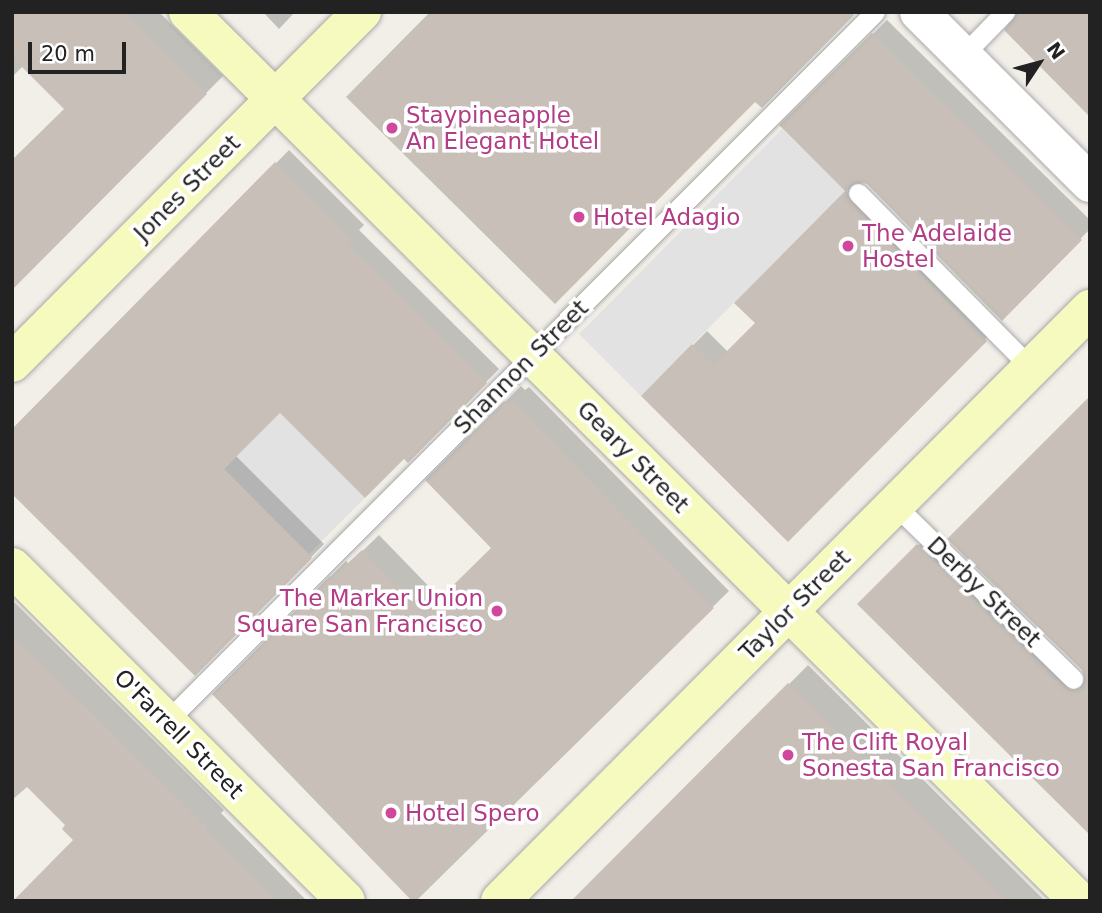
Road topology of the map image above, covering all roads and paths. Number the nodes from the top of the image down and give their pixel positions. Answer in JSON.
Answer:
{"nodes":[{"id":1,"x":188,"y":12,"type":"edge"},
{"id":2,"x":362,"y":12,"type":"edge"},
{"id":3,"x":875,"y":12,"type":"edge"},
{"id":4,"x":919,"y":12,"type":"edge"},
{"id":5,"x":1005,"y":12,"type":"edge"},
{"id":6,"x":962,"y":56,"type":"junction"},
{"id":7,"x":275,"y":100,"type":"junction"},
{"id":8,"x":1090,"y":183,"type":"edge"},
{"id":9,"x":858,"y":193,"type":"dead end"},
{"id":10,"x":1090,"y":309,"type":"edge"},
{"id":11,"x":532,"y":356,"type":"junction"},
{"id":12,"x":12,"y":363,"type":"edge"},
{"id":13,"x":1031,"y":368,"type":"junction"},
{"id":14,"x":895,"y":505,"type":"junction"},
{"id":15,"x":12,"y":567,"type":"edge"},
{"id":16,"x":789,"y":611,"type":"junction"},
{"id":17,"x":1073,"y":679,"type":"dead end"},
{"id":18,"x":166,"y":722,"type":"junction"},
{"id":19,"x":346,"y":901,"type":"edge"},
{"id":20,"x":500,"y":901,"type":"edge"},
{"id":21,"x":1079,"y":901,"type":"edge"}],
"edges":[{"from":1,"to":7,"type":"main road","name":"Geary Street"},
{"from":2,"to":7,"type":"main road","name":"Jones Street"},
{"from":3,"to":11,"type":"lane","name":"Shannon Street"},
{"from":4,"to":6,"type":"street"},
{"from":5,"to":6,"type":"lane"},
{"from":6,"to":8,"type":"street"},
{"from":7,"to":11,"type":"main road","name":"Geary Street"},
{"from":7,"to":12,"type":"main road","name":"Jones Street"},
{"from":9,"to":13,"type":"lane"},
{"from":10,"to":13,"type":"main road","name":"Taylor Street"},
{"from":11,"to":16,"type":"main road","name":"Geary Street"},
{"from":11,"to":18,"type":"lane","name":"Shannon Street"},
{"from":13,"to":14,"type":"main road","name":"Taylor Street"},
{"from":14,"to":16,"type":"main road","name":"Taylor Street"},
{"from":14,"to":17,"type":"lane","name":"Derby Street"},
{"from":15,"to":18,"type":"main road","name":"O'Farrell Street"},
{"from":16,"to":20,"type":"main road","name":"Taylor Street"},
{"from":16,"to":21,"type":"main road","name":"Geary Street"},
{"from":18,"to":19,"type":"main road","name":"O'Farrell Street"}]}
